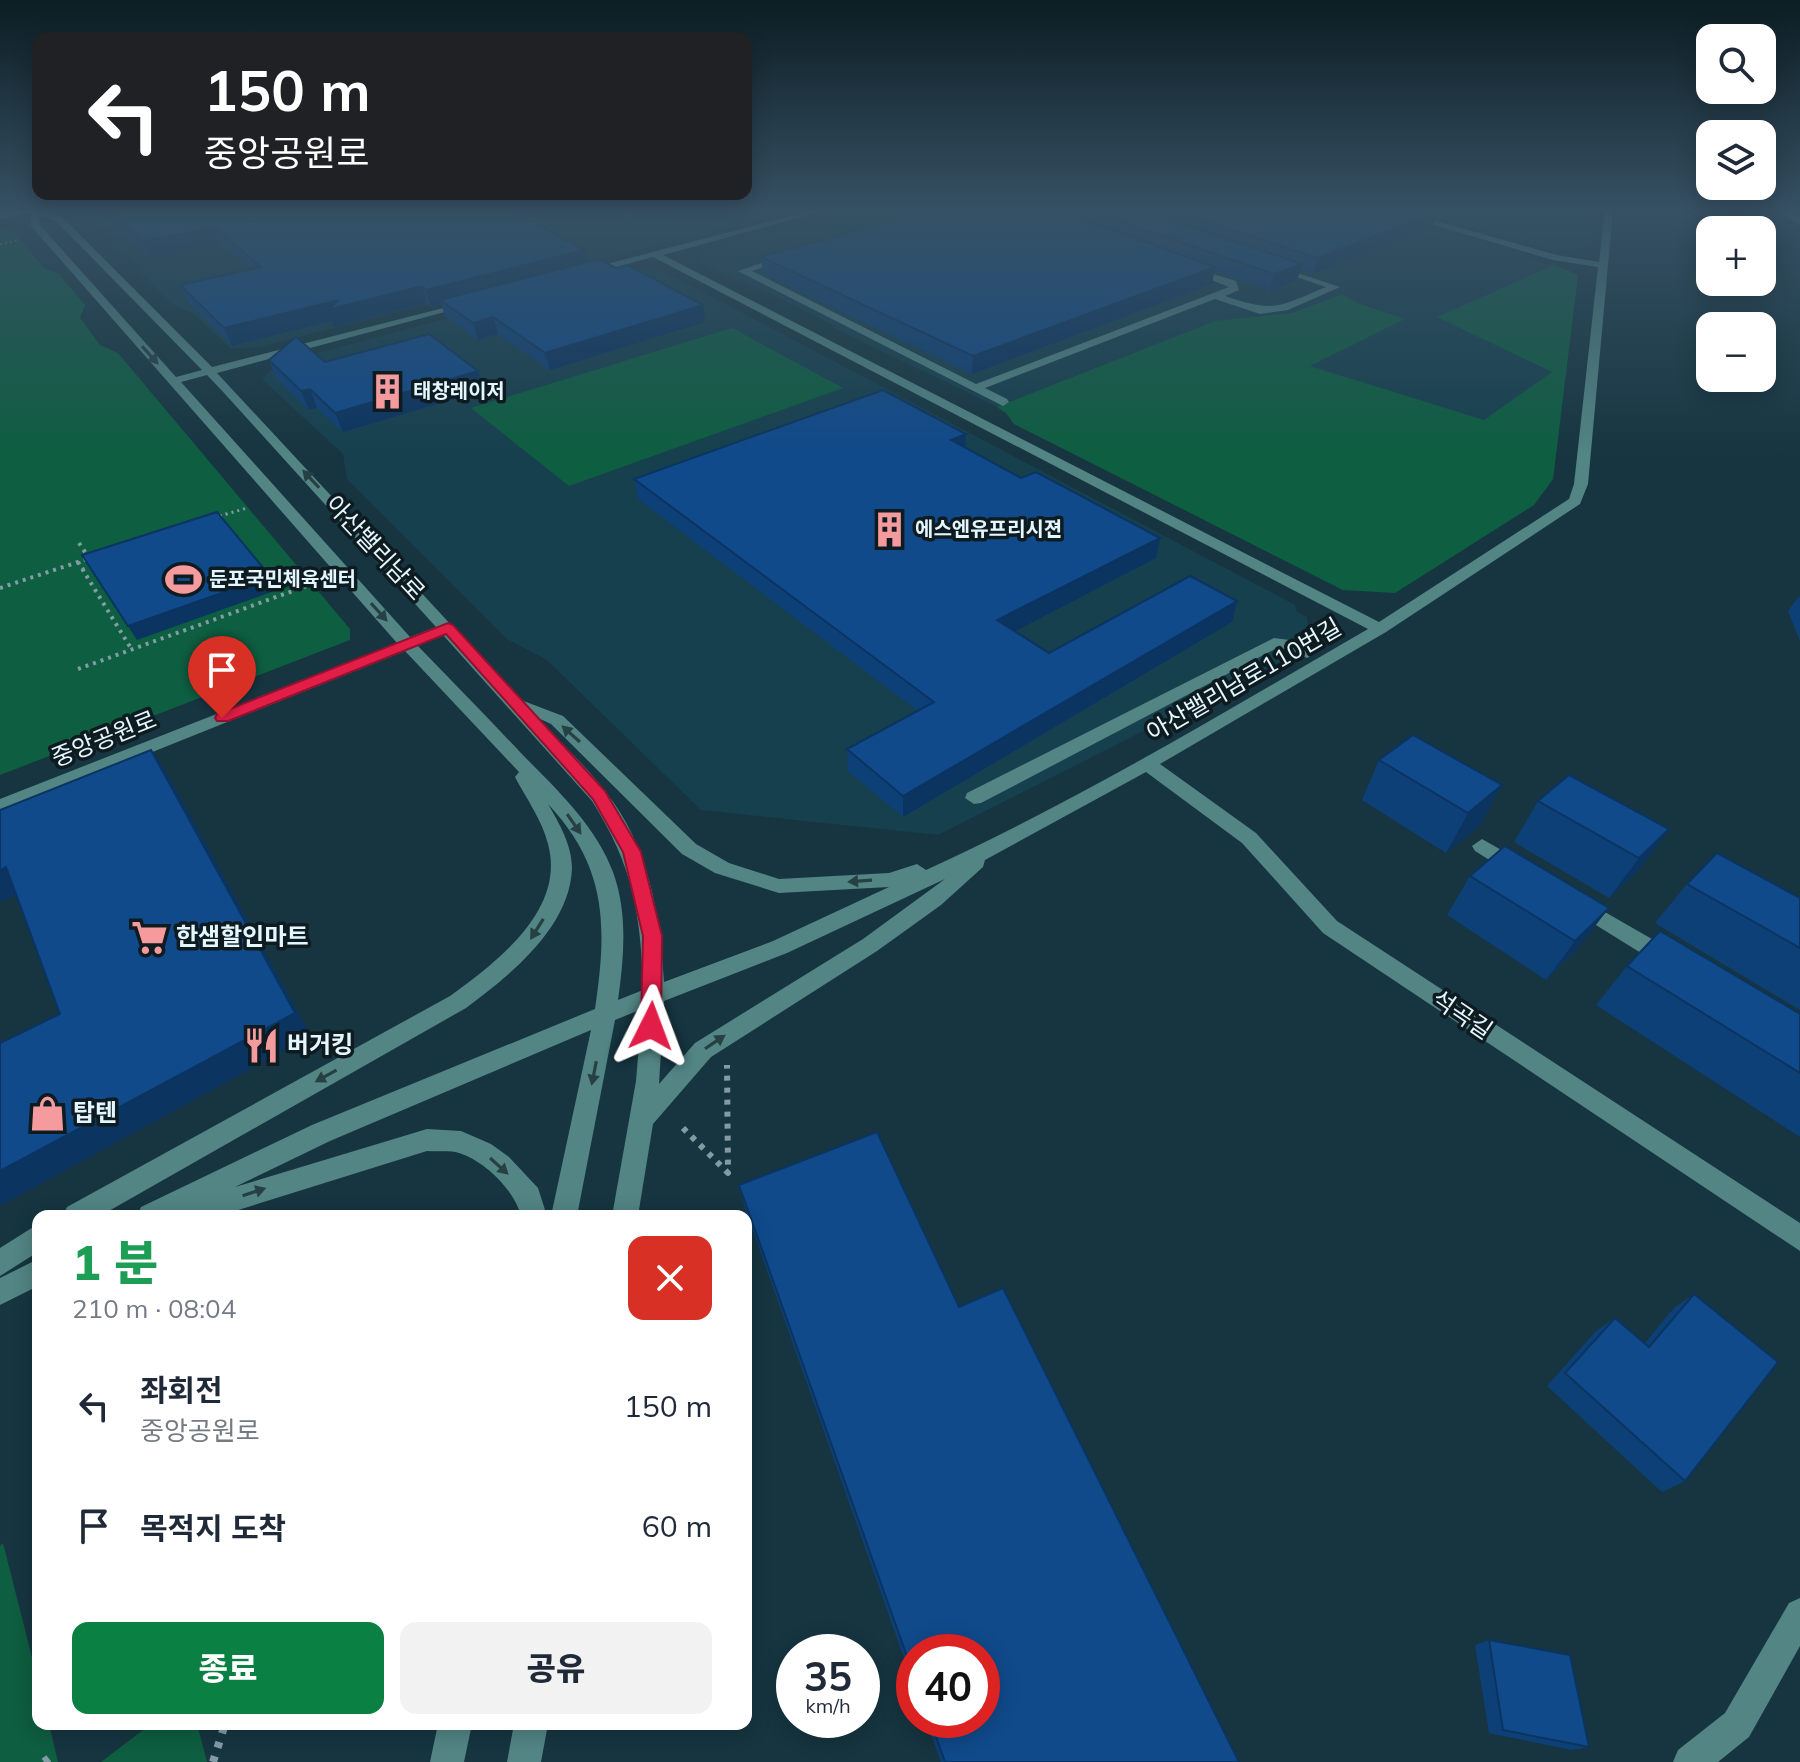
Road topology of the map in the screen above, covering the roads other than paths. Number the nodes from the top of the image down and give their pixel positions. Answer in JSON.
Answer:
{"nodes":[{"id":1,"x":94,"y":292,"type":"edge"},
{"id":2,"x":131,"y":292,"type":"edge"},
{"id":3,"x":728,"y":292,"type":"edge"},
{"id":4,"x":785,"y":292,"type":"edge"},
{"id":5,"x":1225,"y":292,"type":"edge"},
{"id":6,"x":1322,"y":292,"type":"edge"},
{"id":7,"x":1599,"y":292,"type":"edge"},
{"id":8,"x":1216,"y":296,"type":"junction"},
{"id":9,"x":481,"y":300,"type":"edge"},
{"id":10,"x":209,"y":372,"type":"junction"},
{"id":11,"x":173,"y":381,"type":"junction"},
{"id":12,"x":975,"y":388,"type":"junction"},
{"id":13,"x":1003,"y":402,"type":"dead end"},
{"id":14,"x":448,"y":628,"type":"junction"},
{"id":15,"x":1380,"y":629,"type":"junction"},
{"id":16,"x":407,"y":644,"type":"junction"},
{"id":17,"x":1307,"y":653,"type":"dead end"},
{"id":18,"x":516,"y":703,"type":"junction"},
{"id":19,"x":513,"y":756,"type":"junction"},
{"id":20,"x":1147,"y":764,"type":"junction"},
{"id":21,"x":974,"y":798,"type":"dead end"},
{"id":22,"x":0,"y":806,"type":"edge"},
{"id":23,"x":1482,"y":846,"type":"edge"},
{"id":24,"x":990,"y":849,"type":"junction"},
{"id":25,"x":1535,"y":878,"type":"edge"},
{"id":26,"x":1561,"y":894,"type":"edge"},
{"id":27,"x":1694,"y":974,"type":"edge"},
{"id":28,"x":654,"y":995,"type":"junction"},
{"id":29,"x":605,"y":1014,"type":"junction"},
{"id":30,"x":643,"y":1119,"type":"junction"},
{"id":31,"x":87,"y":1210,"type":"edge"},
{"id":32,"x":162,"y":1210,"type":"edge"},
{"id":33,"x":200,"y":1210,"type":"edge"},
{"id":34,"x":532,"y":1210,"type":"edge"},
{"id":35,"x":565,"y":1210,"type":"edge"},
{"id":36,"x":626,"y":1210,"type":"edge"},
{"id":37,"x":1800,"y":1238,"type":"edge"},
{"id":38,"x":32,"y":1241,"type":"edge"},
{"id":39,"x":0,"y":1263,"type":"edge"},
{"id":40,"x":32,"y":1275,"type":"edge"},
{"id":41,"x":0,"y":1292,"type":"edge"},
{"id":42,"x":1800,"y":1614,"type":"edge"},
{"id":43,"x":454,"y":1730,"type":"edge"},
{"id":44,"x":530,"y":1730,"type":"edge"},
{"id":45,"x":447,"y":1762,"type":"edge"},
{"id":46,"x":524,"y":1762,"type":"edge"},
{"id":47,"x":1690,"y":1762,"type":"edge"}],
"edges":[{"from":1,"to":11,"type":"street","name":"아산밸리남로","one_way":true},
{"from":2,"to":10,"type":"street","name":"아산밸리남로"},
{"from":3,"to":15,"type":"street"},
{"from":4,"to":12,"type":"street"},
{"from":5,"to":8,"type":"street"},
{"from":6,"to":8,"type":"street"},
{"from":7,"to":15,"type":"street","name":"아산밸리남로110번길"},
{"from":8,"to":12,"type":"street"},
{"from":9,"to":10,"type":"street"},
{"from":10,"to":11,"type":"street"},
{"from":14,"to":10,"type":"street","name":"아산밸리남로","one_way":true},
{"from":11,"to":16,"type":"street","name":"아산밸리남로","one_way":true},
{"from":12,"to":13,"type":"street"},
{"from":14,"to":16,"type":"street","name":"중앙공원로"},
{"from":14,"to":18,"type":"street","name":"아산밸리남로"},
{"from":15,"to":20,"type":"street","name":"아산밸리남로110번길"},
{"from":16,"to":19,"type":"street","name":"아산밸리남로"},
{"from":16,"to":22,"type":"street","name":"중앙공원로"},
{"from":17,"to":21,"type":"street"},
{"from":24,"to":18,"type":"street","one_way":true},
{"from":18,"to":28,"type":"street","name":"아산밸리남로"},
{"from":19,"to":29,"type":"street","name":"아산밸리남로","one_way":true},
{"from":19,"to":31,"type":"street","one_way":true},
{"from":20,"to":24,"type":"street","name":"아산밸리남로110번길"},
{"from":20,"to":37,"type":"street","name":"석곡길"},
{"from":23,"to":25,"type":"street"},
{"from":24,"to":28,"type":"street","name":"아산밸리남로110번길"},
{"from":30,"to":24,"type":"street","one_way":true},
{"from":26,"to":27,"type":"street"},
{"from":28,"to":29,"type":"street","name":"아산밸리남로110번길"},
{"from":28,"to":30,"type":"street","name":"아산밸리남로"},
{"from":29,"to":32,"type":"street","name":"아산밸리남로110번길"},
{"from":29,"to":35,"type":"street","name":"아산밸리남로","one_way":true},
{"from":30,"to":36,"type":"street","name":"아산밸리남로"},
{"from":33,"to":34,"type":"street","one_way":true},
{"from":38,"to":39,"type":"street"},
{"from":40,"to":41,"type":"street"},
{"from":42,"to":47,"type":"street"},
{"from":43,"to":45,"type":"street"},
{"from":44,"to":46,"type":"street"}]}
